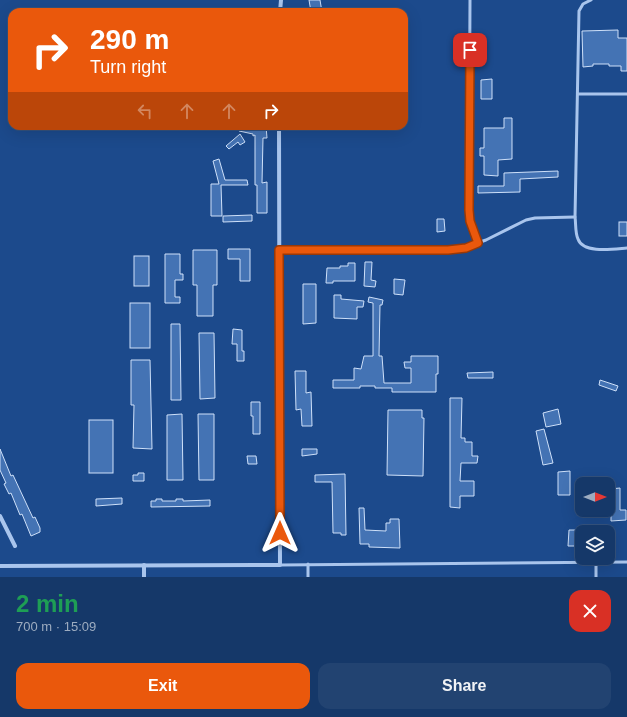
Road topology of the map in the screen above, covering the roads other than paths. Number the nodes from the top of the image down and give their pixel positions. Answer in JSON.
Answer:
{"nodes":[{"id":1,"x":470,"y":0,"type":"edge"},
{"id":2,"x":591,"y":0,"type":"edge"},
{"id":3,"x":578,"y":94,"type":"junction"},
{"id":4,"x":627,"y":94,"type":"edge"},
{"id":5,"x":279,"y":130,"type":"edge"},
{"id":6,"x":575,"y":217,"type":"junction"},
{"id":7,"x":478,"y":243,"type":"junction"},
{"id":8,"x":627,"y":248,"type":"edge"},
{"id":9,"x":279,"y":250,"type":"junction"},
{"id":10,"x":0,"y":516,"type":"edge"},
{"id":11,"x":15,"y":546,"type":"dead end"},
{"id":12,"x":575,"y":562,"type":"edge"},
{"id":13,"x":615,"y":562,"type":"edge"},
{"id":14,"x":627,"y":562,"type":"edge"},
{"id":15,"x":308,"y":564,"type":"junction"},
{"id":16,"x":144,"y":565,"type":"junction"},
{"id":17,"x":280,"y":565,"type":"junction"},
{"id":18,"x":596,"y":565,"type":"edge"},
{"id":19,"x":0,"y":566,"type":"edge"},
{"id":20,"x":144,"y":577,"type":"edge"},
{"id":21,"x":308,"y":577,"type":"edge"},
{"id":22,"x":596,"y":577,"type":"edge"}],
"edges":[{"from":1,"to":7,"type":"lane"},
{"from":2,"to":3,"type":"lane"},
{"from":3,"to":4,"type":"lane"},
{"from":3,"to":6,"type":"lane"},
{"from":5,"to":9,"type":"street"},
{"from":6,"to":7,"type":"lane"},
{"from":6,"to":8,"type":"lane"},
{"from":7,"to":9,"type":"lane"},
{"from":9,"to":17,"type":"street"},
{"from":10,"to":11,"type":"street"},
{"from":12,"to":15,"type":"lane"},
{"from":13,"to":14,"type":"lane"},
{"from":15,"to":17,"type":"lane"},
{"from":15,"to":21,"type":"lane"},
{"from":16,"to":17,"type":"street"},
{"from":16,"to":19,"type":"street"},
{"from":16,"to":20,"type":"street"},
{"from":18,"to":22,"type":"lane"}]}
